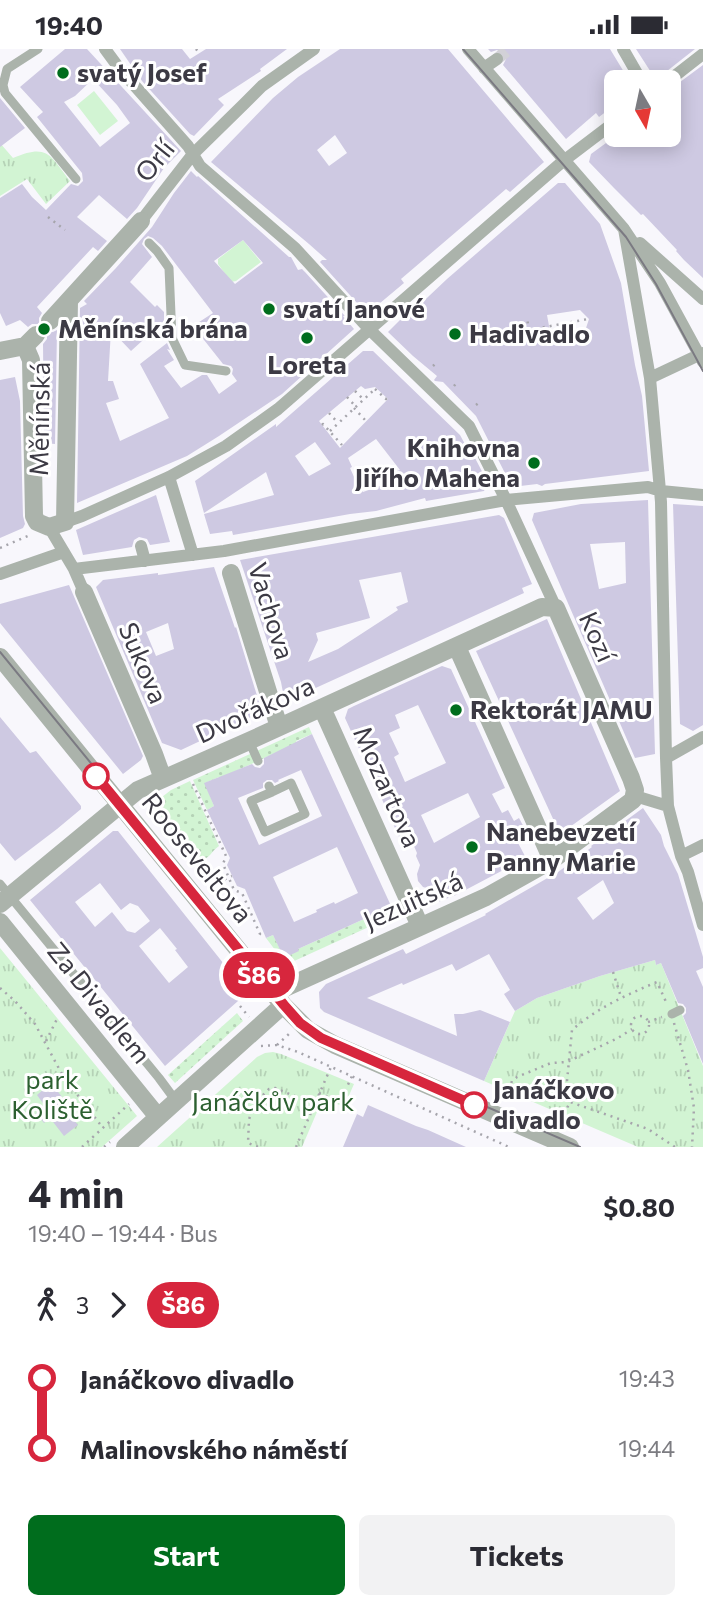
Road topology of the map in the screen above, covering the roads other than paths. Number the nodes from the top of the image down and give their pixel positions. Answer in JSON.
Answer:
{"nodes":[{"id":1,"x":38,"y":49,"type":"edge"},
{"id":2,"x":105,"y":49,"type":"edge"},
{"id":3,"x":314,"y":49,"type":"edge"},
{"id":4,"x":468,"y":49,"type":"edge"},
{"id":5,"x":623,"y":49,"type":"edge"},
{"id":6,"x":703,"y":54,"type":"edge"},
{"id":7,"x":497,"y":59,"type":"tunnel mouth"},
{"id":8,"x":484,"y":68,"type":"junction"},
{"id":9,"x":635,"y":70,"type":"edge"},
{"id":10,"x":681,"y":71,"type":"edge"},
{"id":11,"x":604,"y":130,"type":"edge"},
{"id":12,"x":193,"y":154,"type":"junction"},
{"id":13,"x":564,"y":160,"type":"junction"},
{"id":14,"x":76,"y":179,"type":"dead end"},
{"id":15,"x":624,"y":229,"type":"junction"},
{"id":16,"x":142,"y":232,"type":"junction"},
{"id":17,"x":703,"y":299,"type":"edge"},
{"id":18,"x":69,"y":301,"type":"junction"},
{"id":19,"x":50,"y":321,"type":"dead end"},
{"id":20,"x":370,"y":330,"type":"junction"},
{"id":21,"x":0,"y":351,"type":"edge"},
{"id":22,"x":702,"y":357,"type":"edge"},
{"id":23,"x":226,"y":371,"type":"dead end"},
{"id":24,"x":650,"y":378,"type":"junction"},
{"id":25,"x":169,"y":477,"type":"junction"},
{"id":26,"x":660,"y":491,"type":"junction"},
{"id":27,"x":703,"y":495,"type":"edge"},
{"id":28,"x":506,"y":500,"type":"junction"},
{"id":29,"x":57,"y":525,"type":"junction"},
{"id":30,"x":141,"y":546,"type":"dead end"},
{"id":31,"x":224,"y":551,"type":"junction"},
{"id":32,"x":64,"y":552,"type":"junction"},
{"id":33,"x":193,"y":555,"type":"junction"},
{"id":34,"x":145,"y":561,"type":"junction"},
{"id":35,"x":74,"y":569,"type":"junction"},
{"id":36,"x":231,"y":573,"type":"joint"},
{"id":37,"x":0,"y":574,"type":"edge"},
{"id":38,"x":84,"y":592,"type":"joint"},
{"id":39,"x":556,"y":608,"type":"junction"},
{"id":40,"x":457,"y":647,"type":"junction"},
{"id":41,"x":0,"y":657,"type":"edge"},
{"id":42,"x":322,"y":708,"type":"junction"},
{"id":43,"x":279,"y":727,"type":"junction"},
{"id":44,"x":703,"y":737,"type":"edge"},
{"id":45,"x":249,"y":741,"type":"junction"},
{"id":46,"x":666,"y":758,"type":"junction"},
{"id":47,"x":258,"y":761,"type":"dead end"},
{"id":48,"x":163,"y":779,"type":"junction"},
{"id":49,"x":270,"y":789,"type":"joint"},
{"id":50,"x":635,"y":796,"type":"junction"},
{"id":51,"x":119,"y":804,"type":"junction"},
{"id":52,"x":668,"y":806,"type":"junction"},
{"id":53,"x":703,"y":845,"type":"edge"},
{"id":54,"x":681,"y":856,"type":"junction"},
{"id":55,"x":552,"y":860,"type":"junction"},
{"id":56,"x":3,"y":895,"type":"edge"},
{"id":57,"x":0,"y":922,"type":"edge"},
{"id":58,"x":703,"y":925,"type":"edge"},
{"id":59,"x":420,"y":926,"type":"junction"},
{"id":60,"x":278,"y":998,"type":"junction"},
{"id":61,"x":176,"y":1101,"type":"junction"},
{"id":62,"x":158,"y":1117,"type":"junction"},
{"id":63,"x":125,"y":1147,"type":"edge"},
{"id":64,"x":570,"y":1147,"type":"edge"}],
"edges":[{"from":1,"to":14,"type":"lane"},
{"from":2,"to":12,"type":"street","name":"Kozí"},
{"from":3,"to":12,"type":"street","name":"Orlí"},
{"from":4,"to":8,"type":"street"},
{"from":5,"to":9,"type":"street"},
{"from":6,"to":10,"type":"street"},
{"from":7,"to":8,"type":"street"},
{"from":8,"to":13,"type":"street"},
{"from":11,"to":13,"type":"street"},
{"from":12,"to":16,"type":"street","name":"Orlí"},
{"from":12,"to":20,"type":"street","name":"Kozí"},
{"from":13,"to":15,"type":"street"},
{"from":13,"to":20,"type":"street"},
{"from":15,"to":17,"type":"street"},
{"from":15,"to":22,"type":"street"},
{"from":15,"to":24,"type":"street"},
{"from":16,"to":18,"type":"street","name":"Orlí"},
{"from":16,"to":23,"type":"lane"},
{"from":18,"to":19,"type":"street","name":"Orlí"},
{"from":18,"to":29,"type":"street","name":"Měnínská"},
{"from":20,"to":25,"type":"street"},
{"from":20,"to":28,"type":"street","name":"Kozí"},
{"from":21,"to":29,"type":"street"},
{"from":22,"to":24,"type":"street"},
{"from":24,"to":26,"type":"street"},
{"from":25,"to":29,"type":"street"},
{"from":25,"to":33,"type":"street"},
{"from":26,"to":27,"type":"street"},
{"from":26,"to":28,"type":"street"},
{"from":26,"to":46,"type":"street"},
{"from":28,"to":31,"type":"street"},
{"from":28,"to":39,"type":"street","name":"Kozí"},
{"from":29,"to":32,"type":"street","name":"Sukova"},
{"from":30,"to":34,"type":"street"},
{"from":31,"to":33,"type":"street"},
{"from":31,"to":36,"type":"street","name":"Vachova"},
{"from":32,"to":35,"type":"street","name":"Sukova"},
{"from":32,"to":37,"type":"street"},
{"from":33,"to":34,"type":"street"},
{"from":34,"to":35,"type":"street"},
{"from":35,"to":38,"type":"street","name":"Sukova"},
{"from":36,"to":43,"type":"street","name":"Vachova"},
{"from":38,"to":48,"type":"street","name":"Sukova"},
{"from":39,"to":40,"type":"street","name":"Dvořákova"},
{"from":39,"to":50,"type":"street","name":"Kozí"},
{"from":40,"to":42,"type":"street","name":"Dvořákova"},
{"from":40,"to":55,"type":"street"},
{"from":41,"to":51,"type":"street","name":"Rooseveltova"},
{"from":42,"to":43,"type":"street","name":"Dvořákova"},
{"from":42,"to":59,"type":"street","name":"Mozartova"},
{"from":43,"to":45,"type":"street","name":"Dvořákova"},
{"from":44,"to":46,"type":"street"},
{"from":45,"to":47,"type":"lane"},
{"from":45,"to":48,"type":"street","name":"Dvořákova"},
{"from":46,"to":52,"type":"street"},
{"from":48,"to":51,"type":"street","name":"Dvořákova"},
{"from":49,"to":49,"type":"lane"},
{"from":50,"to":52,"type":"street"},
{"from":50,"to":55,"type":"street","name":"Jezuitská"},
{"from":51,"to":56,"type":"street","name":"Dvořákova"},
{"from":51,"to":60,"type":"street","name":"Rooseveltova"},
{"from":52,"to":54,"type":"street"},
{"from":53,"to":54,"type":"street"},
{"from":54,"to":58,"type":"street"},
{"from":55,"to":59,"type":"street","name":"Jezuitská"},
{"from":56,"to":61,"type":"lane"},
{"from":57,"to":62,"type":"street","name":"Za Divadlem"},
{"from":59,"to":60,"type":"street","name":"Jezuitská"},
{"from":60,"to":61,"type":"street","name":"Jezuitská"},
{"from":60,"to":64,"type":"street","name":"Rooseveltova"},
{"from":61,"to":62,"type":"street","name":"Jezuitská"},
{"from":62,"to":63,"type":"street","name":"Jezuitská"}]}
